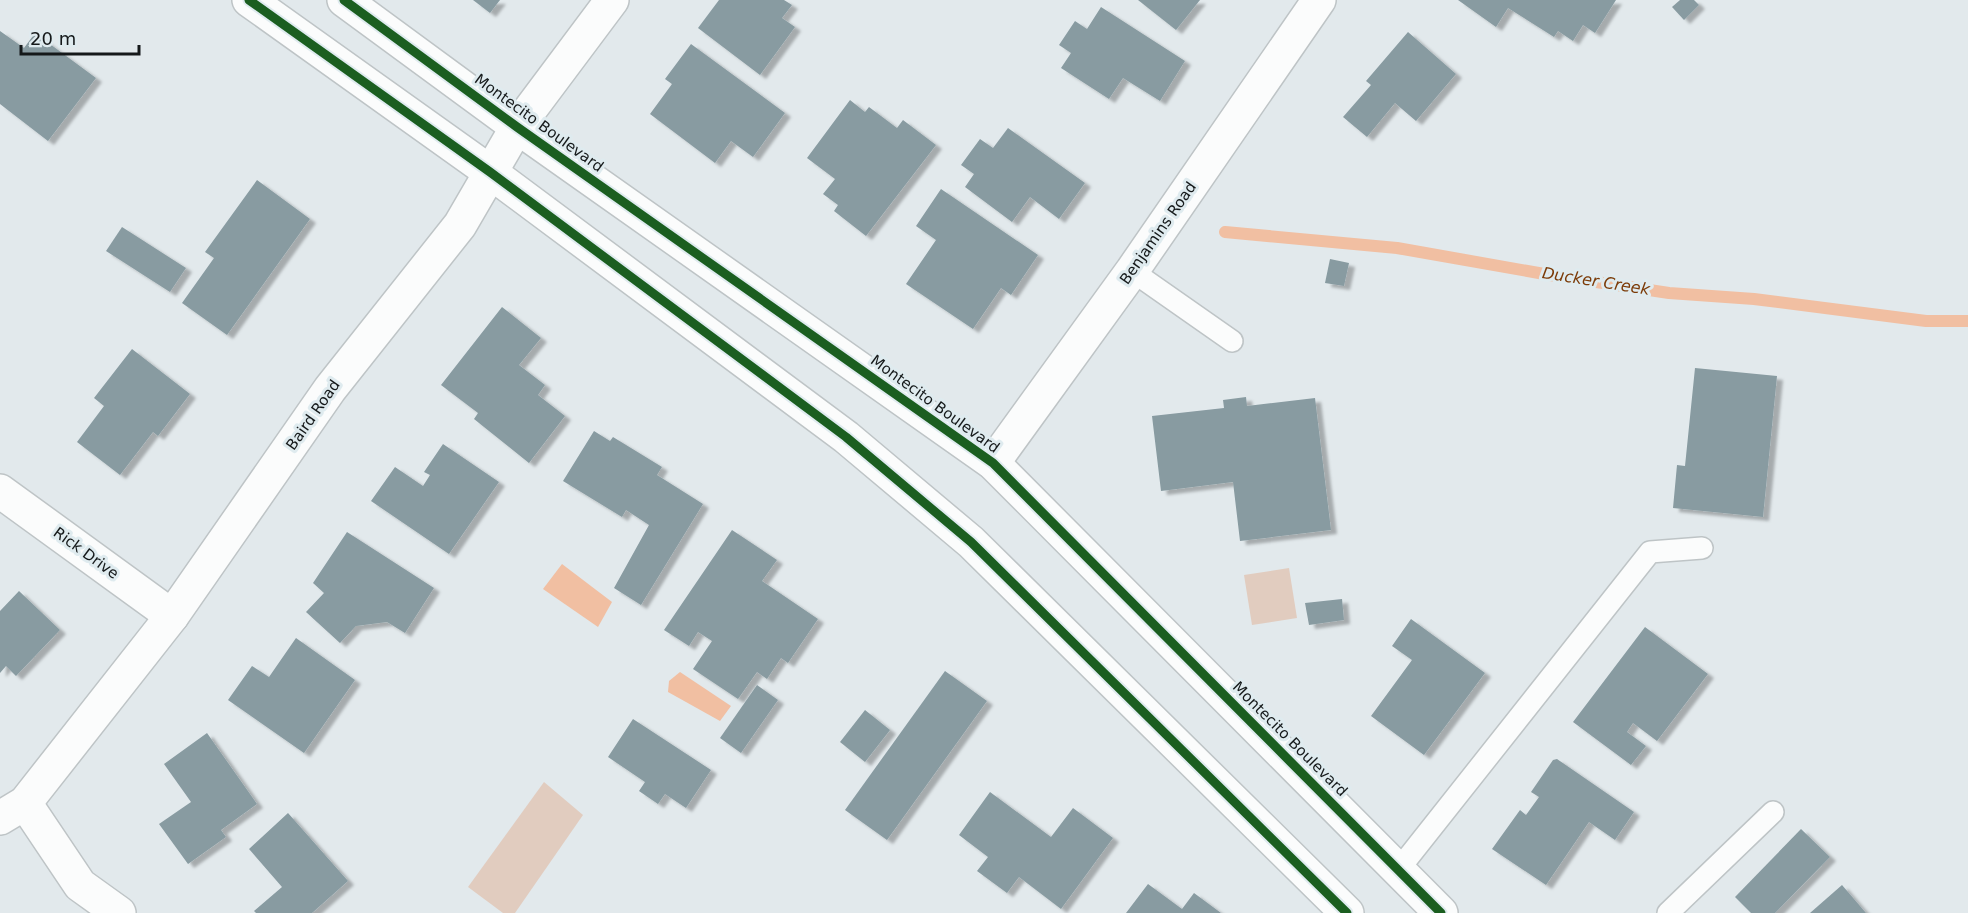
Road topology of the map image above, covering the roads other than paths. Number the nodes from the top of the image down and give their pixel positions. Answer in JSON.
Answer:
{"nodes":[{"id":1,"x":249,"y":0,"type":"edge"},
{"id":2,"x":344,"y":0,"type":"edge"},
{"id":3,"x":612,"y":0,"type":"edge"},
{"id":4,"x":1319,"y":0,"type":"edge"},
{"id":5,"x":517,"y":127,"type":"junction"},
{"id":6,"x":490,"y":172,"type":"junction"},
{"id":7,"x":1132,"y":271,"type":"junction"},
{"id":8,"x":1232,"y":341,"type":"dead end"},
{"id":9,"x":993,"y":463,"type":"junction"},
{"id":10,"x":0,"y":491,"type":"edge"},
{"id":11,"x":1702,"y":548,"type":"dead end"},
{"id":12,"x":172,"y":616,"type":"junction"},
{"id":13,"x":12,"y":810,"type":"edge"},
{"id":14,"x":1773,"y":812,"type":"dead end"},
{"id":15,"x":1399,"y":869,"type":"junction"},
{"id":16,"x":119,"y":913,"type":"edge"},
{"id":17,"x":1347,"y":913,"type":"edge"},
{"id":18,"x":1441,"y":913,"type":"edge"},
{"id":19,"x":1668,"y":913,"type":"edge"}],
"edges":[{"from":1,"to":6,"type":"main road"},
{"from":2,"to":5,"type":"main road","name":"Montecito Boulevard"},
{"from":3,"to":5,"type":"main road","name":"Baird Road"},
{"from":4,"to":7,"type":"main road","name":"Benjamins Road"},
{"from":5,"to":6,"type":"main road","name":"Baird Road"},
{"from":5,"to":9,"type":"main road","name":"Montecito Boulevard"},
{"from":6,"to":12,"type":"main road","name":"Baird Road"},
{"from":6,"to":17,"type":"main road"},
{"from":7,"to":8,"type":"lane"},
{"from":7,"to":9,"type":"main road","name":"Benjamins Road"},
{"from":9,"to":15,"type":"main road","name":"Montecito Boulevard"},
{"from":10,"to":12,"type":"main road","name":"Rick Drive"},
{"from":11,"to":15,"type":"lane"},
{"from":12,"to":13,"type":"main road","name":"Baird Road"},
{"from":13,"to":16,"type":"main road"},
{"from":14,"to":19,"type":"lane"},
{"from":15,"to":18,"type":"main road","name":"Montecito Boulevard"}]}
